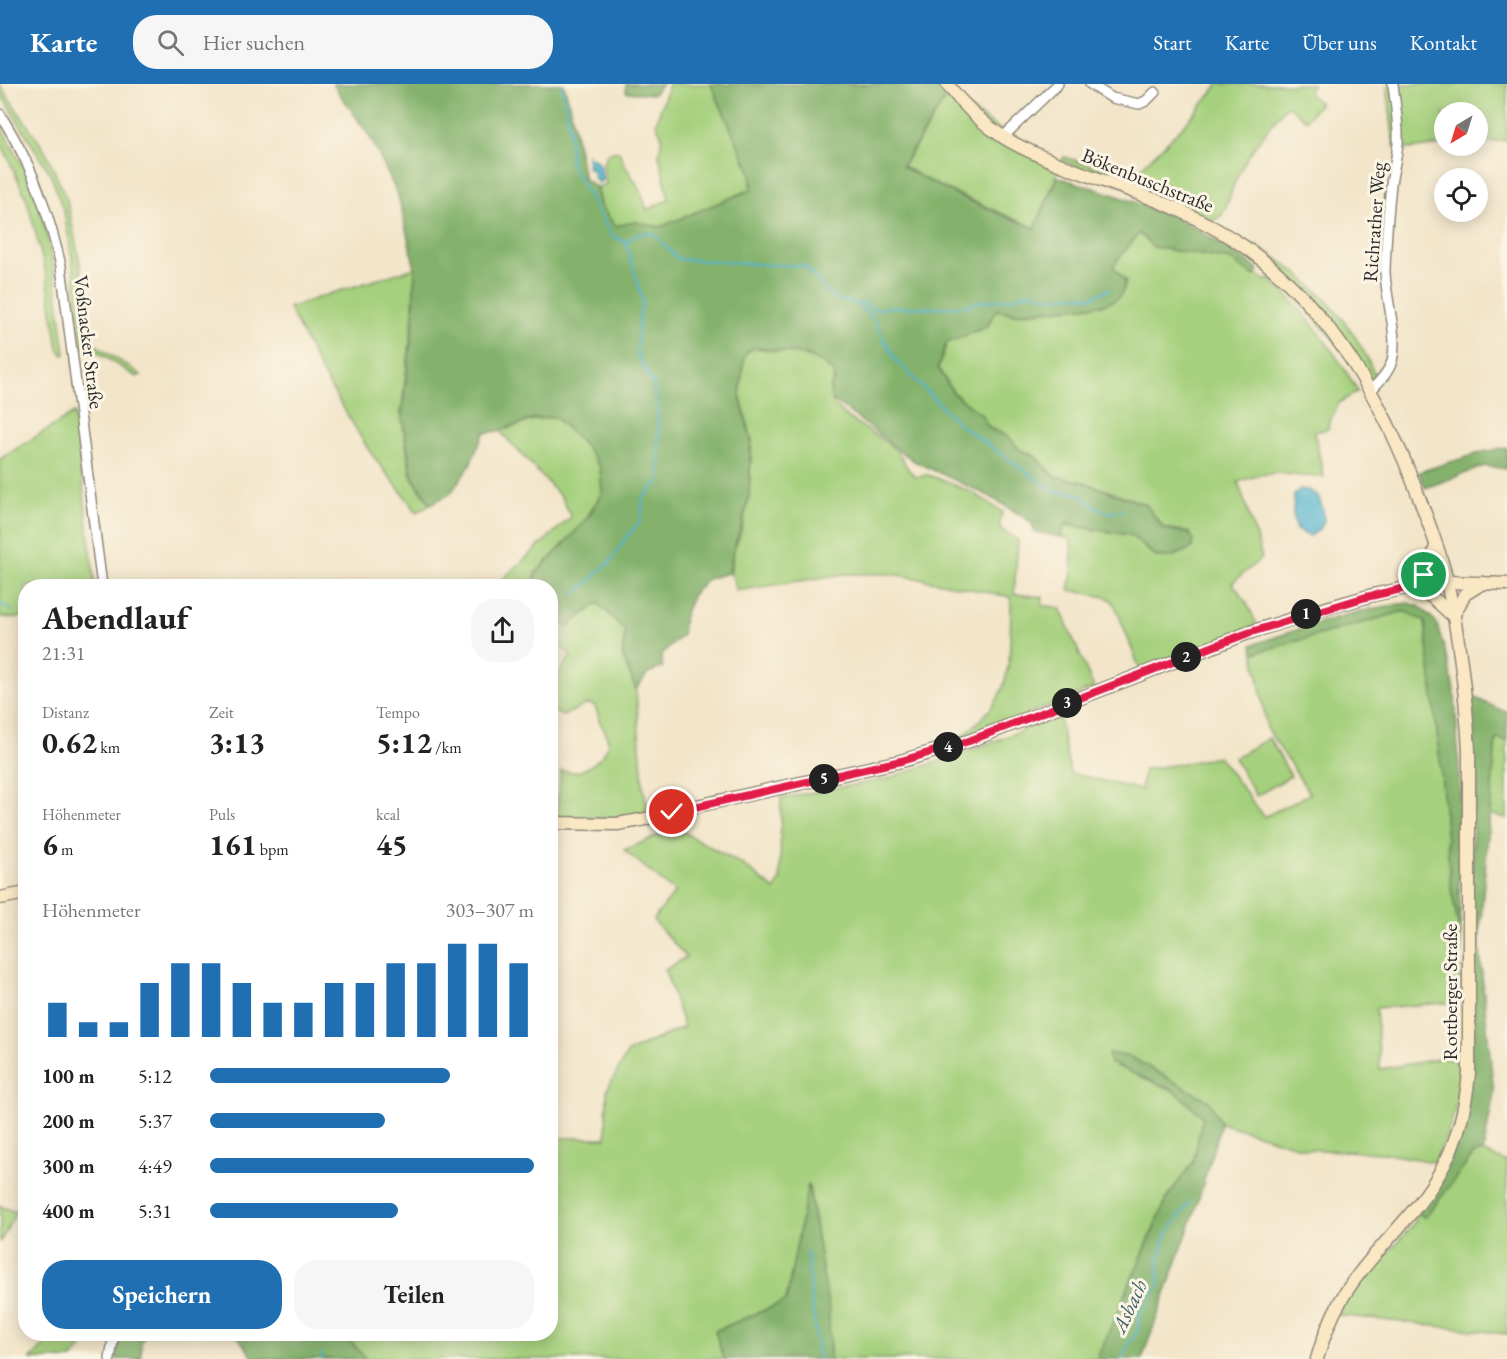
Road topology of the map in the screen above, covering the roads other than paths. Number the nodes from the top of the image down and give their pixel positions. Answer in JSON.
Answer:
{"nodes":[{"id":1,"x":947,"y":84,"type":"edge"},
{"id":2,"x":1058,"y":84,"type":"edge"},
{"id":3,"x":1090,"y":84,"type":"edge"},
{"id":4,"x":1393,"y":84,"type":"edge"},
{"id":5,"x":1155,"y":92,"type":"dead end"},
{"id":6,"x":0,"y":114,"type":"edge"},
{"id":7,"x":1003,"y":137,"type":"junction"},
{"id":8,"x":1371,"y":391,"type":"junction"},
{"id":9,"x":1437,"y":544,"type":"junction"},
{"id":10,"x":101,"y":579,"type":"edge"},
{"id":11,"x":1447,"y":582,"type":"junction"},
{"id":12,"x":1484,"y":582,"type":"junction"},
{"id":13,"x":1507,"y":584,"type":"edge"},
{"id":14,"x":1415,"y":586,"type":"junction"},
{"id":15,"x":1453,"y":616,"type":"junction"},
{"id":16,"x":558,"y":823,"type":"edge"},
{"id":17,"x":18,"y":895,"type":"edge"},
{"id":18,"x":0,"y":898,"type":"edge"},
{"id":19,"x":113,"y":1341,"type":"edge"},
{"id":20,"x":110,"y":1359,"type":"edge"},
{"id":21,"x":1317,"y":1359,"type":"edge"}],
"edges":[{"from":1,"to":7,"type":"main road","name":"Bökenbuschstraße"},
{"from":2,"to":7,"type":"street"},
{"from":3,"to":5,"type":"street"},
{"from":4,"to":8,"type":"street","name":"Richrather Weg"},
{"from":6,"to":10,"type":"street","name":"Voßnacker Straße"},
{"from":7,"to":8,"type":"main road","name":"Bökenbuschstraße"},
{"from":8,"to":9,"type":"main road","name":"Bökenbuschstraße"},
{"from":9,"to":11,"type":"main road","name":"Bökenbuschstraße"},
{"from":9,"to":14,"type":"main road"},
{"from":11,"to":12,"type":"main road"},
{"from":11,"to":14,"type":"main road"},
{"from":11,"to":15,"type":"main road","name":"Rottberger Straße"},
{"from":12,"to":13,"type":"main road"},
{"from":12,"to":15,"type":"main road"},
{"from":14,"to":15,"type":"main road"},
{"from":14,"to":16,"type":"main road"},
{"from":15,"to":21,"type":"main road","name":"Rottberger Straße"},
{"from":17,"to":18,"type":"main road"},
{"from":19,"to":20,"type":"street"}]}
